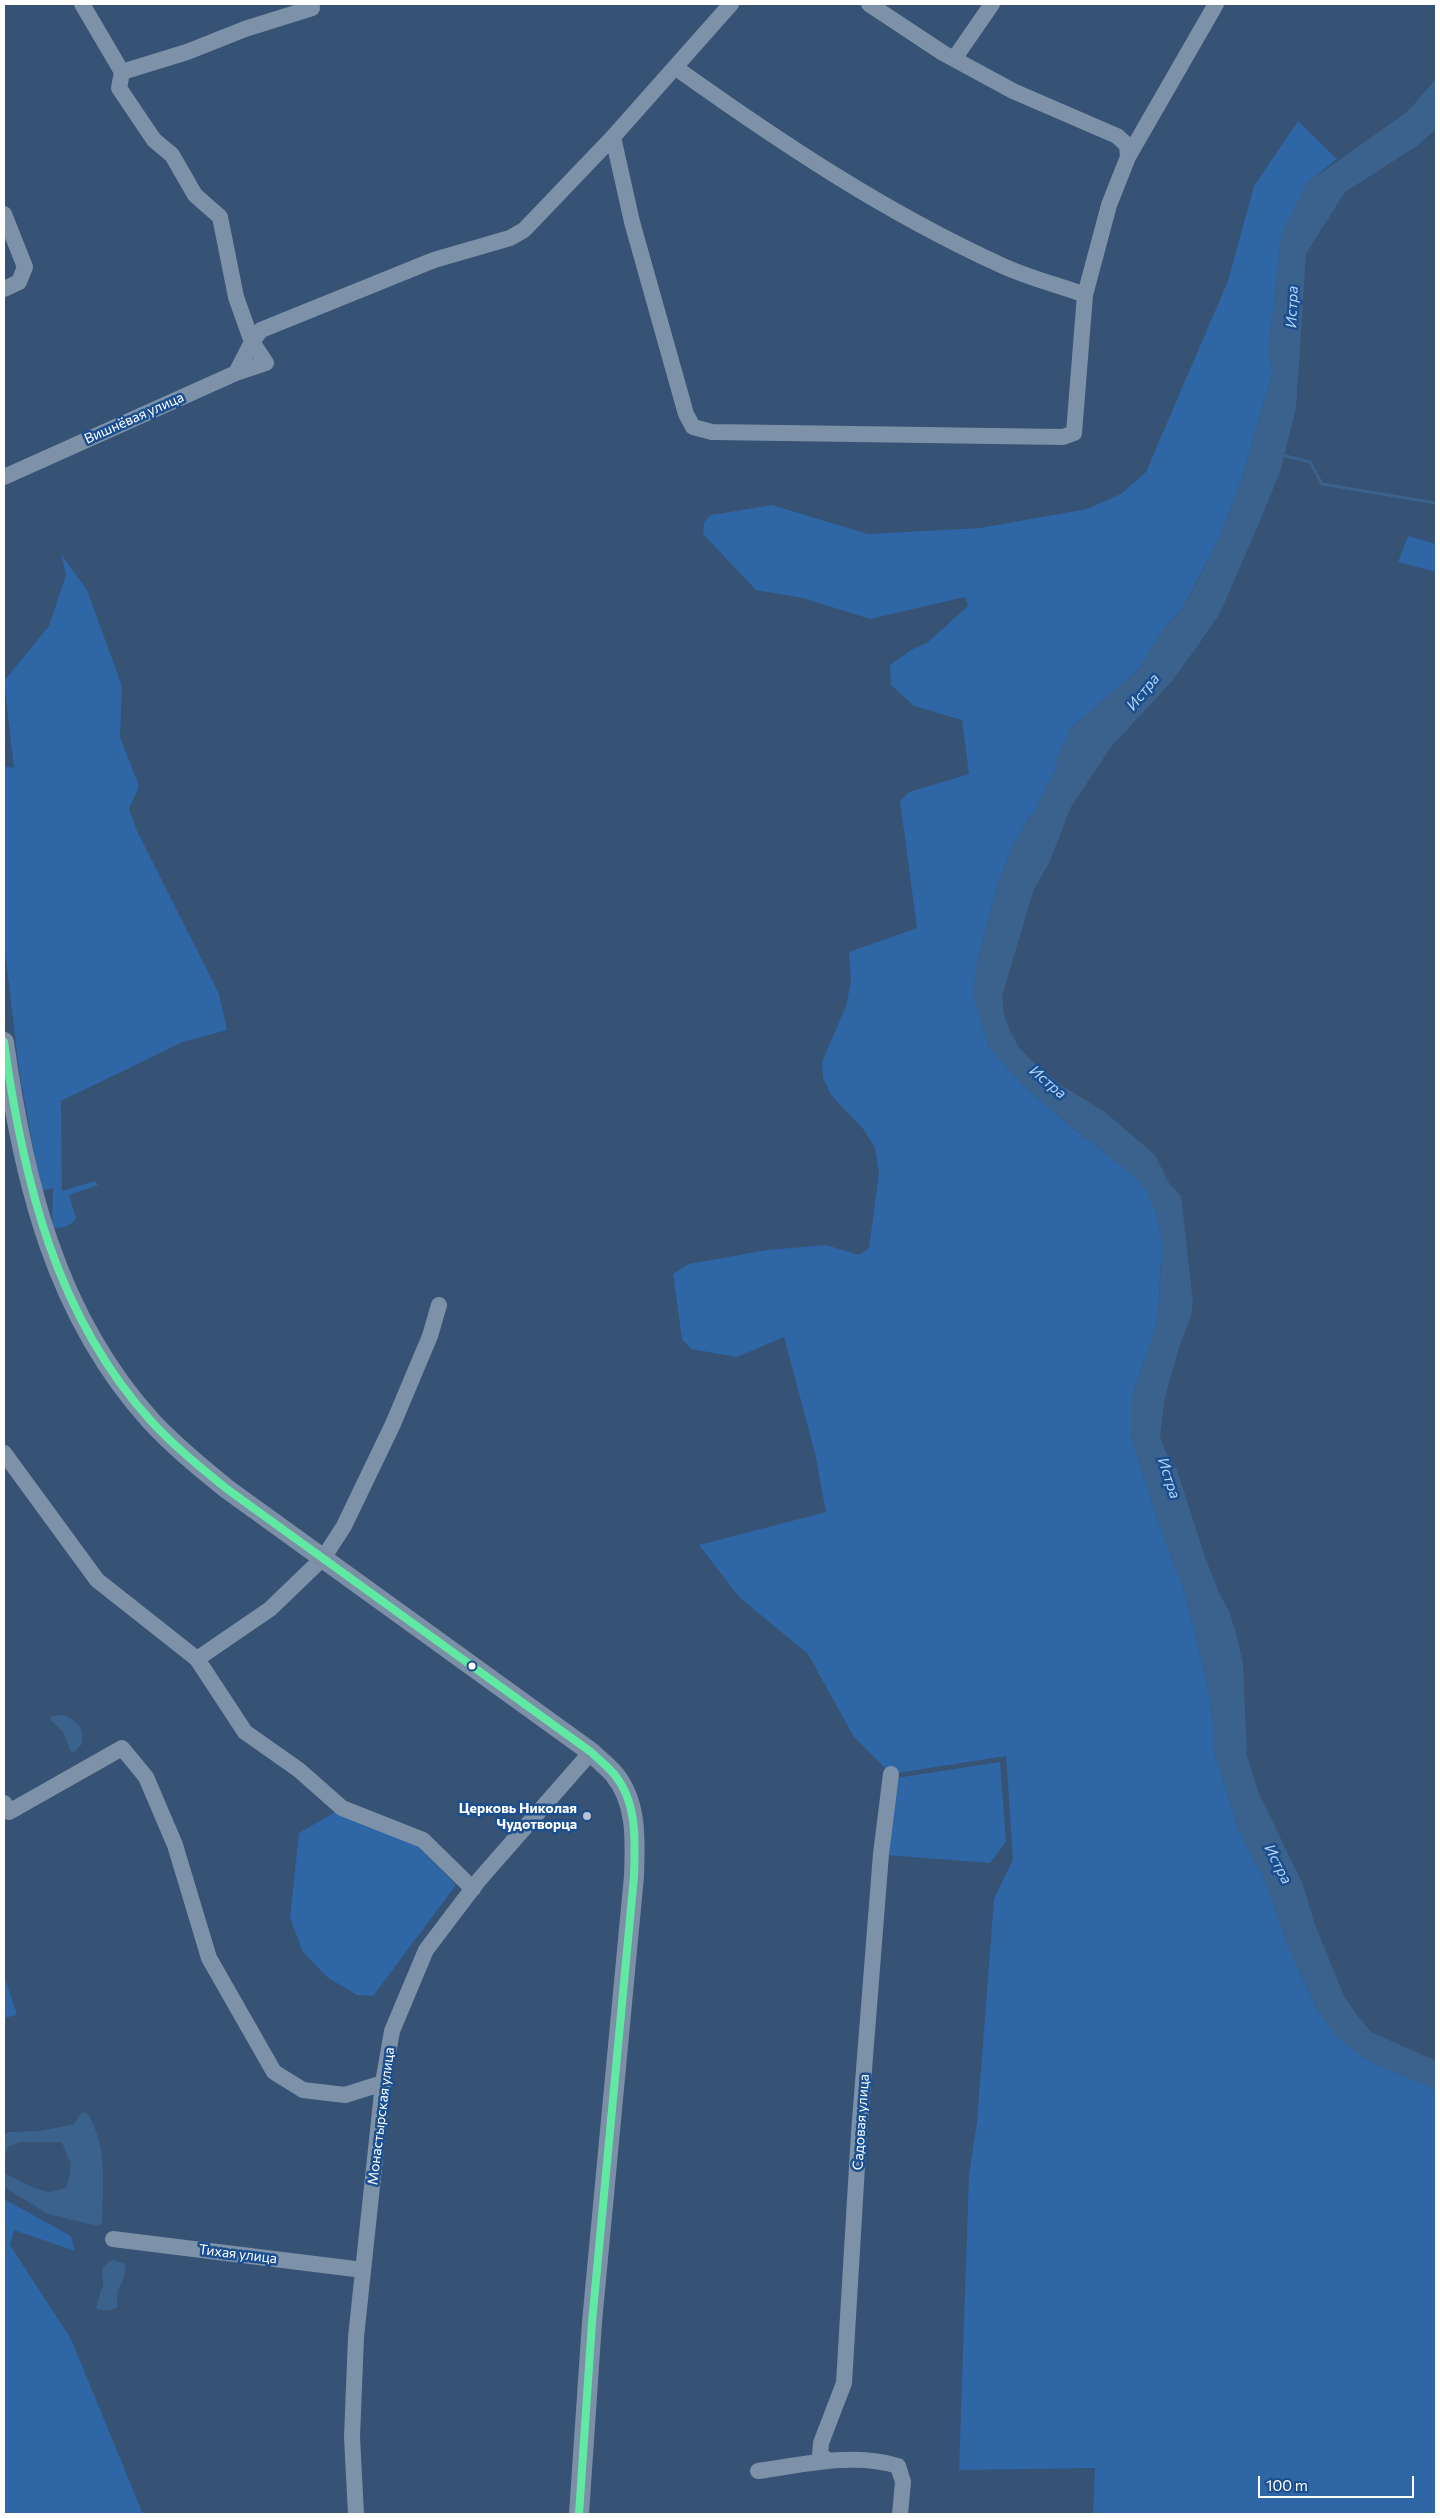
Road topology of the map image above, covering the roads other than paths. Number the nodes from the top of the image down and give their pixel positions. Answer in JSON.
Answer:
{"nodes":[{"id":1,"x":82,"y":4,"type":"edge"},
{"id":2,"x":731,"y":4,"type":"edge"},
{"id":3,"x":869,"y":4,"type":"edge"},
{"id":4,"x":992,"y":4,"type":"edge"},
{"id":5,"x":1216,"y":4,"type":"edge"},
{"id":6,"x":312,"y":8,"type":"dead end"},
{"id":7,"x":954,"y":58,"type":"junction"},
{"id":8,"x":676,"y":68,"type":"junction"},
{"id":9,"x":122,"y":72,"type":"junction"},
{"id":10,"x":613,"y":137,"type":"junction"},
{"id":11,"x":1128,"y":157,"type":"junction"},
{"id":12,"x":4,"y":214,"type":"edge"},
{"id":13,"x":4,"y":289,"type":"edge"},
{"id":14,"x":1085,"y":295,"type":"junction"},
{"id":15,"x":252,"y":342,"type":"junction"},
{"id":16,"x":236,"y":373,"type":"junction"},
{"id":17,"x":4,"y":477,"type":"edge"},
{"id":18,"x":4,"y":1042,"type":"edge"},
{"id":19,"x":6,"y":1071,"type":"edge"},
{"id":20,"x":440,"y":1305,"type":"dead end"},
{"id":21,"x":4,"y":1453,"type":"edge"},
{"id":22,"x":324,"y":1557,"type":"junction"},
{"id":23,"x":197,"y":1658,"type":"junction"},
{"id":24,"x":591,"y":1752,"type":"junction"},
{"id":25,"x":891,"y":1774,"type":"dead end"},
{"id":26,"x":4,"y":1803,"type":"edge"},
{"id":27,"x":473,"y":1889,"type":"junction"},
{"id":28,"x":383,"y":2083,"type":"junction"},
{"id":29,"x":113,"y":2239,"type":"dead end"},
{"id":30,"x":363,"y":2270,"type":"junction"},
{"id":31,"x":829,"y":2461,"type":"junction"},
{"id":32,"x":758,"y":2472,"type":"dead end"},
{"id":33,"x":356,"y":2514,"type":"edge"},
{"id":34,"x":580,"y":2514,"type":"edge"},
{"id":35,"x":900,"y":2514,"type":"edge"}],
"edges":[{"from":1,"to":9,"type":"street"},
{"from":2,"to":8,"type":"street"},
{"from":3,"to":7,"type":"street"},
{"from":4,"to":7,"type":"street"},
{"from":5,"to":11,"type":"street"},
{"from":6,"to":9,"type":"street"},
{"from":7,"to":11,"type":"street"},
{"from":8,"to":10,"type":"street"},
{"from":8,"to":14,"type":"street"},
{"from":9,"to":15,"type":"street"},
{"from":10,"to":14,"type":"street"},
{"from":10,"to":15,"type":"street"},
{"from":11,"to":14,"type":"street"},
{"from":12,"to":13,"type":"street"},
{"from":15,"to":16,"type":"street"},
{"from":15,"to":16,"type":"street","name":"Вишнёвая улица"},
{"from":16,"to":17,"type":"street","name":"Вишнёвая улица"},
{"from":18,"to":19,"type":"main road"},
{"from":19,"to":22,"type":"main road"},
{"from":20,"to":22,"type":"street"},
{"from":21,"to":23,"type":"street"},
{"from":22,"to":23,"type":"street"},
{"from":22,"to":24,"type":"main road"},
{"from":23,"to":27,"type":"street"},
{"from":24,"to":27,"type":"street","name":"Монастырская улица"},
{"from":24,"to":34,"type":"main road"},
{"from":25,"to":31,"type":"street","name":"Садовая улица"},
{"from":26,"to":28,"type":"street"},
{"from":27,"to":28,"type":"street","name":"Монастырская улица"},
{"from":28,"to":30,"type":"street","name":"Монастырская улица"},
{"from":29,"to":30,"type":"street","name":"Тихая улица"},
{"from":30,"to":33,"type":"street","name":"Монастырская улица"},
{"from":31,"to":32,"type":"street"},
{"from":31,"to":35,"type":"street"}]}
